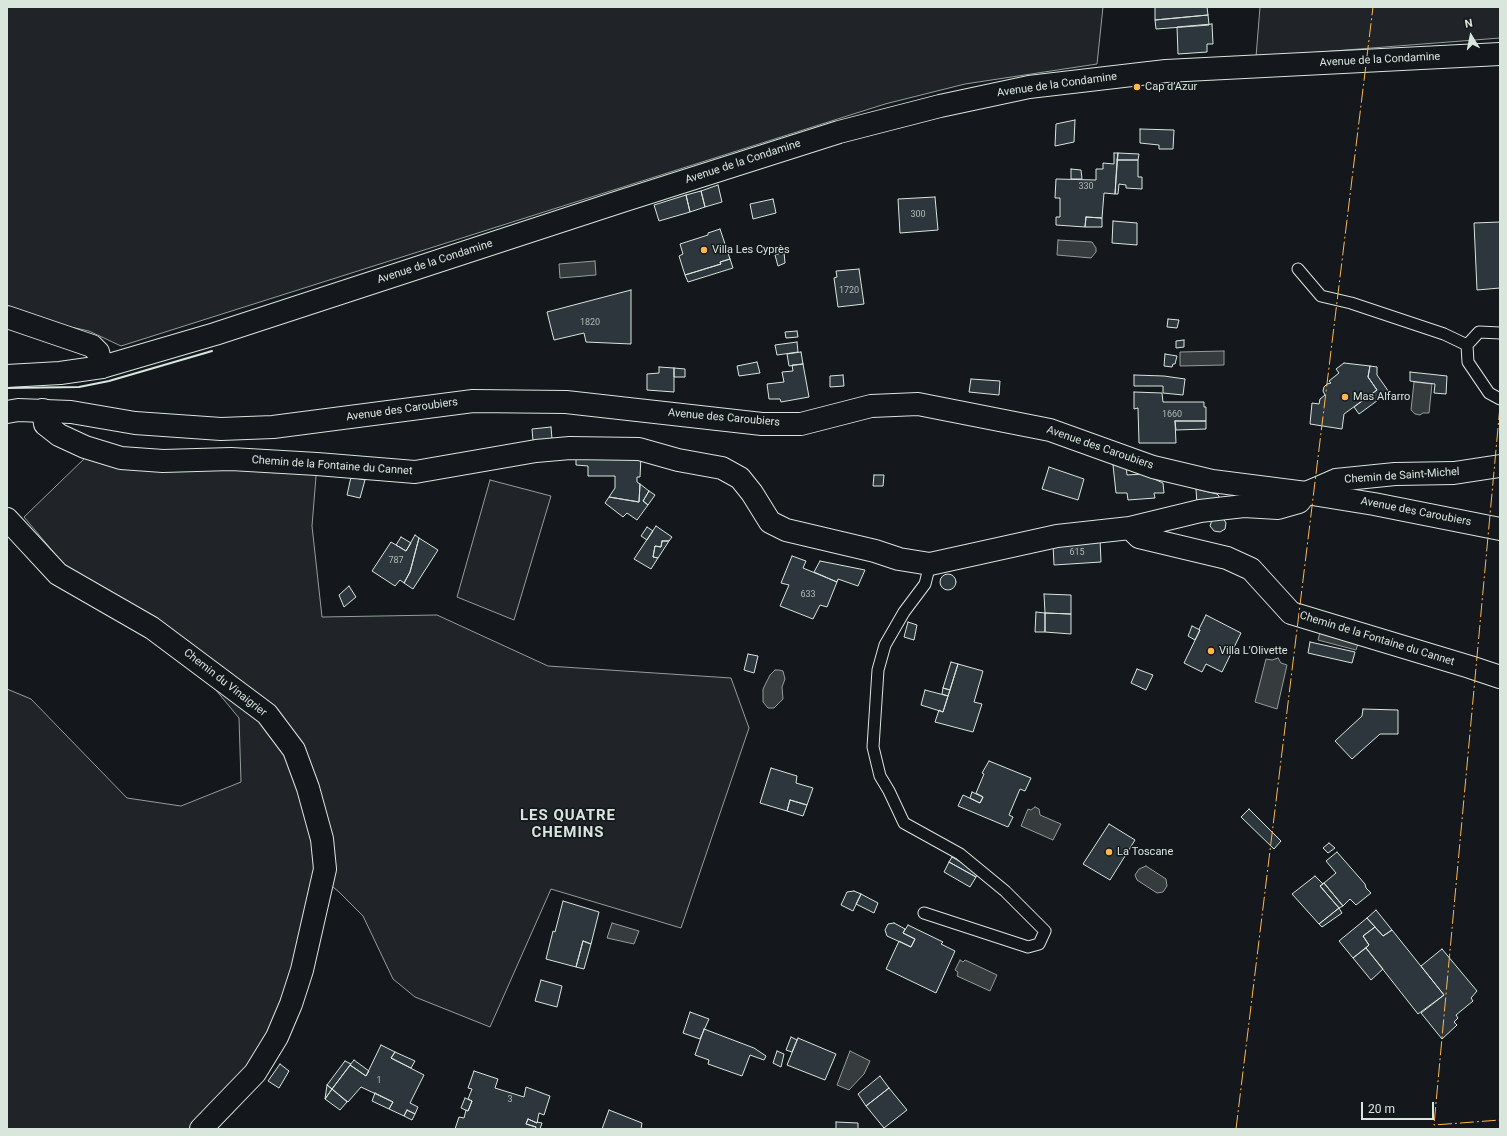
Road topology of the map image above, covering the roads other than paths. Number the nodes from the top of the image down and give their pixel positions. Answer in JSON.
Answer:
{"nodes":[{"id":1,"x":1500,"y":54,"type":"edge"},
{"id":2,"x":1298,"y":270,"type":"dead end"},
{"id":3,"x":7,"y":318,"type":"edge"},
{"id":4,"x":1500,"y":333,"type":"edge"},
{"id":5,"x":1467,"y":345,"type":"junction"},
{"id":6,"x":102,"y":368,"type":"junction"},
{"id":7,"x":7,"y":376,"type":"edge"},
{"id":8,"x":1500,"y":399,"type":"edge"},
{"id":9,"x":43,"y":410,"type":"junction"},
{"id":10,"x":7,"y":412,"type":"edge"},
{"id":11,"x":1500,"y":466,"type":"edge"},
{"id":12,"x":1306,"y":493,"type":"junction"},
{"id":13,"x":7,"y":519,"type":"edge"},
{"id":14,"x":1130,"y":528,"type":"junction"},
{"id":15,"x":1500,"y":528,"type":"edge"},
{"id":16,"x":930,"y":564,"type":"junction"},
{"id":17,"x":1500,"y":677,"type":"edge"},
{"id":18,"x":924,"y":913,"type":"dead end"},
{"id":19,"x":201,"y":1129,"type":"edge"}],
"edges":[{"from":1,"to":6,"type":"street","name":"Avenue de la Condamine"},
{"from":2,"to":5,"type":"lane"},
{"from":3,"to":6,"type":"street"},
{"from":4,"to":5,"type":"lane"},
{"from":5,"to":8,"type":"lane"},
{"from":6,"to":7,"type":"street","name":"Avenue de la Condamine"},
{"from":9,"to":10,"type":"street","name":"Avenue des Caroubiers"},
{"from":9,"to":12,"type":"street","name":"Avenue des Caroubiers"},
{"from":9,"to":16,"type":"street","name":"Chemin de la Fontaine du Cannet"},
{"from":11,"to":12,"type":"street","name":"Chemin de Saint-Michel"},
{"from":12,"to":14,"type":"street","name":"Chemin de Saint-Michel"},
{"from":12,"to":15,"type":"street","name":"Avenue des Caroubiers"},
{"from":13,"to":19,"type":"street","name":"Chemin du Vinaigrier"},
{"from":14,"to":16,"type":"street","name":"Chemin de la Fontaine du Cannet"},
{"from":14,"to":17,"type":"street","name":"Chemin de la Fontaine du Cannet"},
{"from":16,"to":18,"type":"lane"}]}
